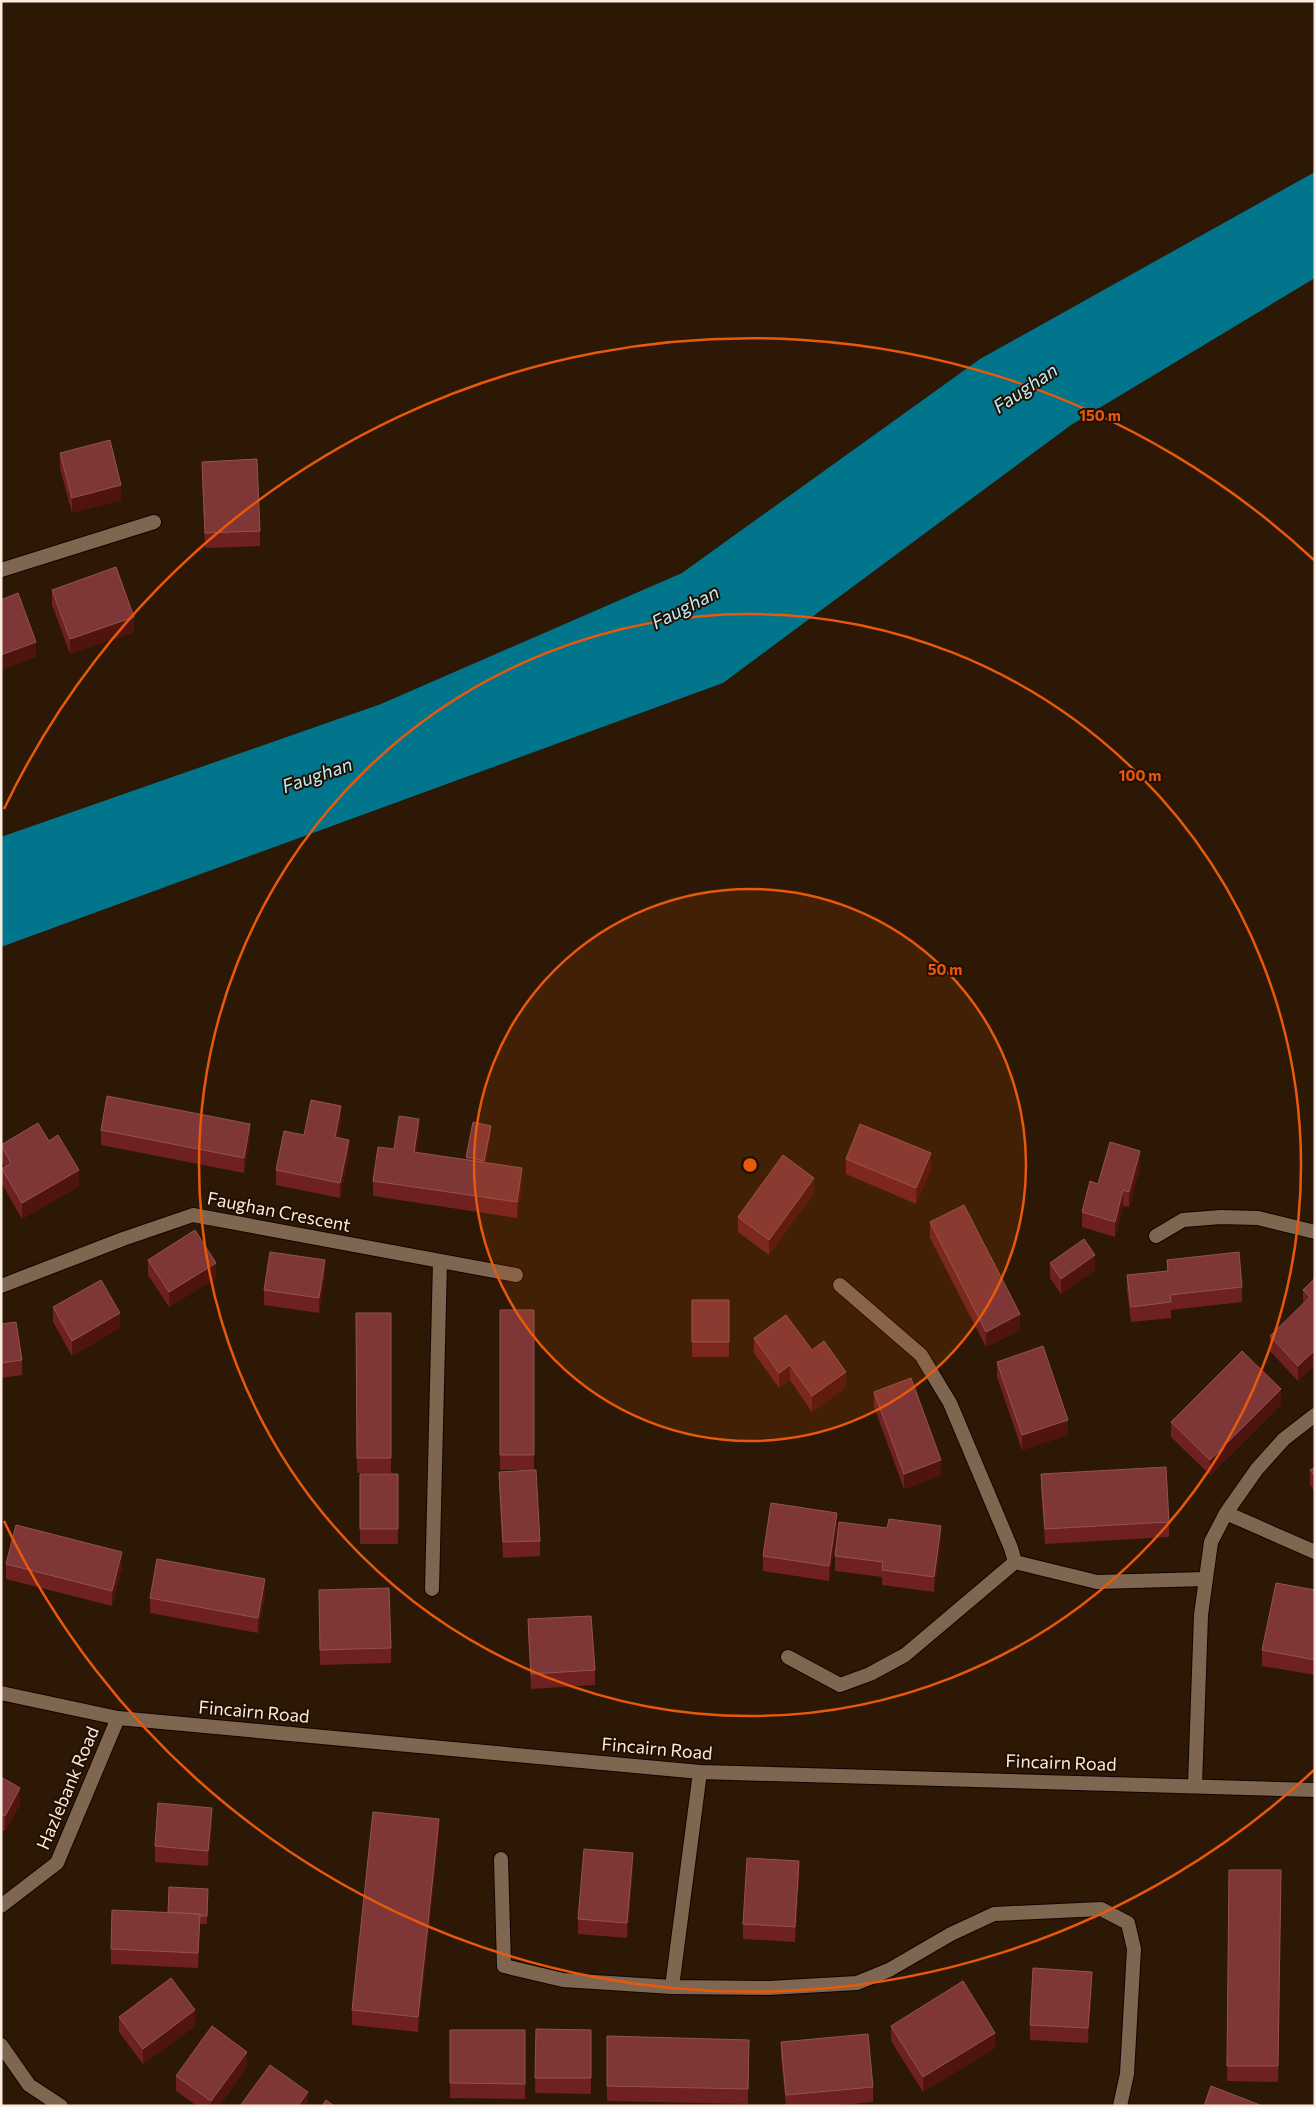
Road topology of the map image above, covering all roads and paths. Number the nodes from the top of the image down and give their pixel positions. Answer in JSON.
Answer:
{"nodes":[{"id":1,"x":154,"y":522,"type":"dead end"},
{"id":2,"x":1,"y":570,"type":"edge"},
{"id":3,"x":1315,"y":1232,"type":"edge"},
{"id":4,"x":1156,"y":1236,"type":"dead end"},
{"id":5,"x":440,"y":1262,"type":"junction"},
{"id":6,"x":516,"y":1275,"type":"dead end"},
{"id":7,"x":840,"y":1285,"type":"dead end"},
{"id":8,"x":1,"y":1286,"type":"edge"},
{"id":9,"x":1315,"y":1415,"type":"edge"},
{"id":10,"x":1226,"y":1513,"type":"junction"},
{"id":11,"x":1315,"y":1552,"type":"edge"},
{"id":12,"x":1015,"y":1562,"type":"junction"},
{"id":13,"x":1206,"y":1579,"type":"junction"},
{"id":14,"x":432,"y":1589,"type":"dead end"},
{"id":15,"x":788,"y":1657,"type":"dead end"},
{"id":16,"x":1,"y":1693,"type":"edge"},
{"id":17,"x":118,"y":1718,"type":"junction"},
{"id":18,"x":700,"y":1772,"type":"junction"},
{"id":19,"x":1195,"y":1785,"type":"junction"},
{"id":20,"x":1315,"y":1790,"type":"edge"},
{"id":21,"x":501,"y":1859,"type":"dead end"},
{"id":22,"x":1,"y":1906,"type":"edge"},
{"id":23,"x":672,"y":1988,"type":"junction"},
{"id":24,"x":1,"y":2045,"type":"edge"},
{"id":25,"x":61,"y":2106,"type":"edge"},
{"id":26,"x":1120,"y":2106,"type":"edge"}],
"edges":[{"from":1,"to":2,"type":"street"},
{"from":3,"to":4,"type":"street"},
{"from":5,"to":6,"type":"street","name":"Faughan Crescent"},
{"from":5,"to":8,"type":"street","name":"Faughan Crescent"},
{"from":5,"to":14,"type":"street"},
{"from":7,"to":12,"type":"street"},
{"from":9,"to":10,"type":"street"},
{"from":10,"to":11,"type":"street"},
{"from":10,"to":13,"type":"street"},
{"from":12,"to":13,"type":"street"},
{"from":12,"to":15,"type":"street"},
{"from":13,"to":19,"type":"street"},
{"from":16,"to":17,"type":"street","name":"Fincairn Road"},
{"from":17,"to":18,"type":"street","name":"Fincairn Road"},
{"from":17,"to":22,"type":"street","name":"Hazlebank Road"},
{"from":18,"to":19,"type":"street","name":"Fincairn Road"},
{"from":18,"to":23,"type":"street"},
{"from":19,"to":20,"type":"street","name":"Fincairn Road"},
{"from":21,"to":23,"type":"street"},
{"from":23,"to":26,"type":"street"},
{"from":24,"to":25,"type":"street"}]}
